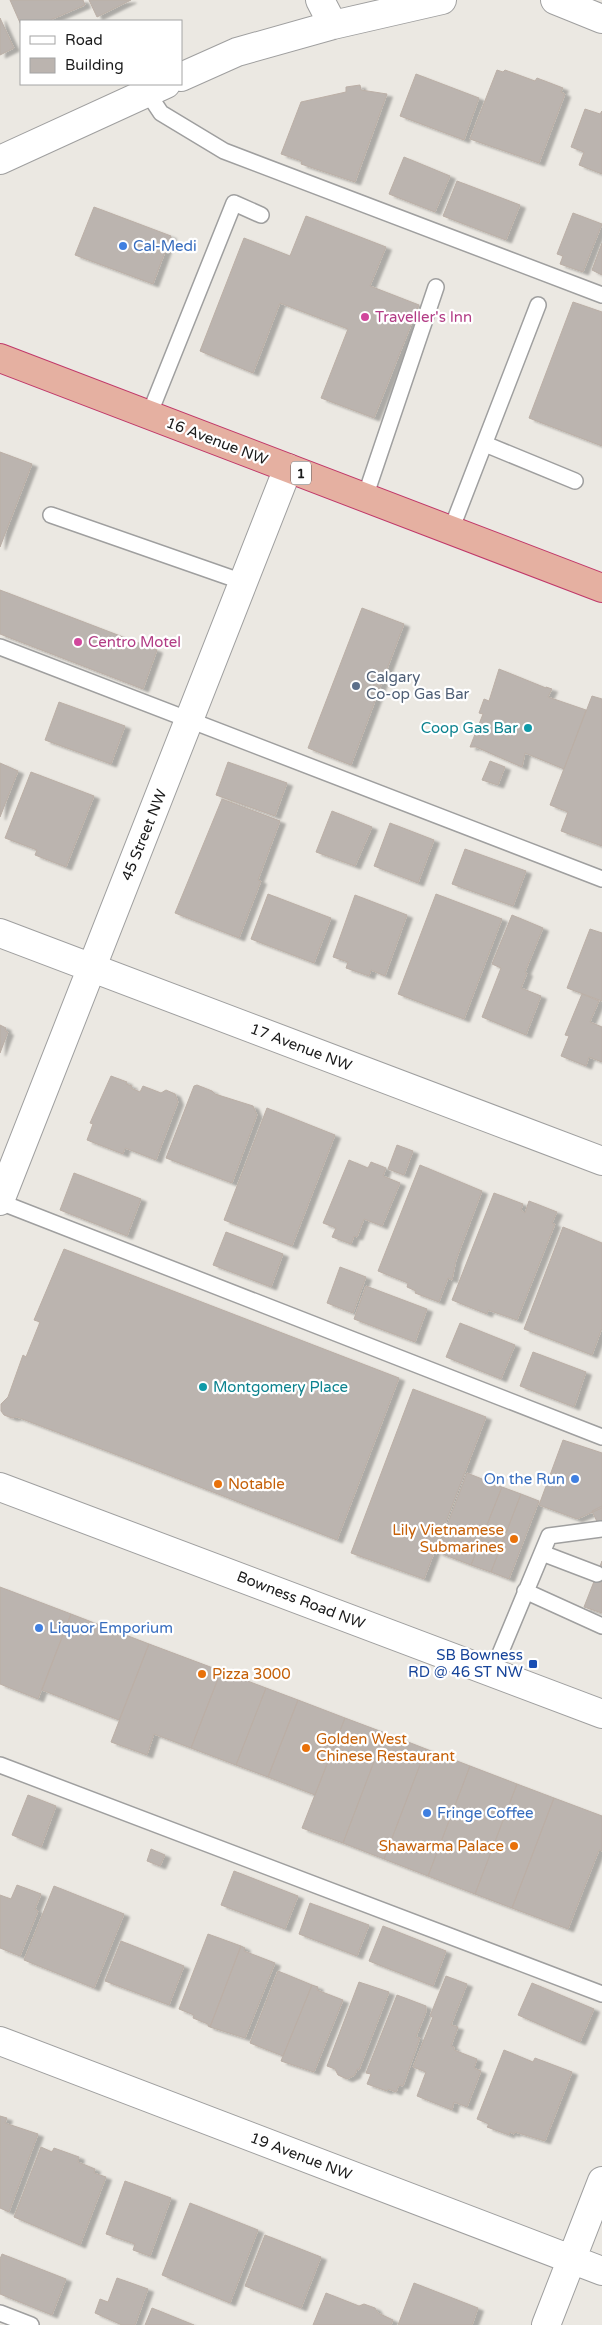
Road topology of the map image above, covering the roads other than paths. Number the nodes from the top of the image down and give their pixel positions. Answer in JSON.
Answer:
{"nodes":[{"id":1,"x":320,"y":0,"type":"edge"},
{"id":2,"x":442,"y":0,"type":"edge"},
{"id":3,"x":555,"y":0,"type":"edge"},
{"id":4,"x":602,"y":19,"type":"edge"},
{"id":5,"x":333,"y":25,"type":"junction"},
{"id":6,"x":182,"y":77,"type":"edge"},
{"id":7,"x":156,"y":88,"type":"edge"},
{"id":8,"x":0,"y":160,"type":"edge"},
{"id":9,"x":261,"y":215,"type":"dead end"},
{"id":10,"x":436,"y":287,"type":"dead end"},
{"id":11,"x":602,"y":295,"type":"edge"},
{"id":12,"x":538,"y":305,"type":"dead end"},
{"id":13,"x":0,"y":358,"type":"edge"},
{"id":14,"x":149,"y":415,"type":"junction"},
{"id":15,"x":484,"y":444,"type":"junction"},
{"id":16,"x":288,"y":468,"type":"junction"},
{"id":17,"x":574,"y":481,"type":"dead end"},
{"id":18,"x":365,"y":497,"type":"junction"},
{"id":19,"x":51,"y":515,"type":"dead end"},
{"id":20,"x":451,"y":530,"type":"junction"},
{"id":21,"x":243,"y":582,"type":"junction"},
{"id":22,"x":601,"y":584,"type":"edge"},
{"id":23,"x":0,"y":647,"type":"edge"},
{"id":24,"x":189,"y":720,"type":"junction"},
{"id":25,"x":602,"y":879,"type":"edge"},
{"id":26,"x":0,"y":933,"type":"edge"},
{"id":27,"x":91,"y":968,"type":"junction"},
{"id":28,"x":602,"y":1161,"type":"edge"},
{"id":29,"x":0,"y":1202,"type":"edge"},
{"id":30,"x":602,"y":1438,"type":"edge"},
{"id":31,"x":0,"y":1487,"type":"edge"},
{"id":32,"x":601,"y":1529,"type":"dead end"},
{"id":33,"x":542,"y":1552,"type":"junction"},
{"id":34,"x":597,"y":1574,"type":"dead end"},
{"id":35,"x":525,"y":1591,"type":"junction"},
{"id":36,"x":602,"y":1626,"type":"edge"},
{"id":37,"x":492,"y":1673,"type":"junction"},
{"id":38,"x":602,"y":1714,"type":"edge"},
{"id":39,"x":0,"y":1765,"type":"edge"},
{"id":40,"x":602,"y":1994,"type":"edge"},
{"id":41,"x":0,"y":2041,"type":"edge"},
{"id":42,"x":602,"y":2181,"type":"edge"},
{"id":43,"x":572,"y":2260,"type":"junction"},
{"id":44,"x":602,"y":2271,"type":"edge"},
{"id":45,"x":0,"y":2313,"type":"edge"},
{"id":46,"x":31,"y":2325,"type":"edge"},
{"id":47,"x":546,"y":2325,"type":"edge"}],
"edges":[{"from":1,"to":5,"type":"street"},
{"from":2,"to":5,"type":"street"},
{"from":3,"to":4,"type":"street"},
{"from":5,"to":6,"type":"street"},
{"from":7,"to":8,"type":"street"},
{"from":7,"to":11,"type":"lane"},
{"from":9,"to":14,"type":"lane"},
{"from":10,"to":18,"type":"lane"},
{"from":12,"to":15,"type":"lane"},
{"from":13,"to":14,"type":"highway","name":"16 Avenue NW","number":"1"},
{"from":14,"to":16,"type":"highway","name":"16 Avenue NW","number":"1"},
{"from":15,"to":17,"type":"lane"},
{"from":15,"to":20,"type":"lane"},
{"from":16,"to":18,"type":"highway","name":"16 Avenue NW","number":"1"},
{"from":16,"to":21,"type":"street","name":"45 Street NW"},
{"from":18,"to":20,"type":"highway","name":"16 Avenue NW","number":"1"},
{"from":19,"to":21,"type":"lane"},
{"from":20,"to":22,"type":"highway","name":"16 Avenue NW","number":"1"},
{"from":21,"to":24,"type":"street","name":"45 Street NW"},
{"from":23,"to":24,"type":"lane"},
{"from":24,"to":25,"type":"lane"},
{"from":24,"to":27,"type":"street","name":"45 Street NW"},
{"from":26,"to":27,"type":"street","name":"17 Avenue NW"},
{"from":27,"to":28,"type":"street","name":"17 Avenue NW"},
{"from":27,"to":29,"type":"street","name":"45 Street NW"},
{"from":29,"to":30,"type":"lane"},
{"from":31,"to":37,"type":"street","name":"Bowness Road NW"},
{"from":32,"to":33,"type":"lane"},
{"from":33,"to":34,"type":"lane"},
{"from":33,"to":35,"type":"lane"},
{"from":35,"to":36,"type":"lane"},
{"from":35,"to":37,"type":"lane"},
{"from":37,"to":38,"type":"street","name":"Bowness Road NW"},
{"from":39,"to":40,"type":"lane"},
{"from":41,"to":43,"type":"street","name":"19 Avenue NW"},
{"from":42,"to":43,"type":"street"},
{"from":43,"to":44,"type":"street","name":"19 Avenue NW"},
{"from":43,"to":47,"type":"street"},
{"from":45,"to":46,"type":"lane"}]}
